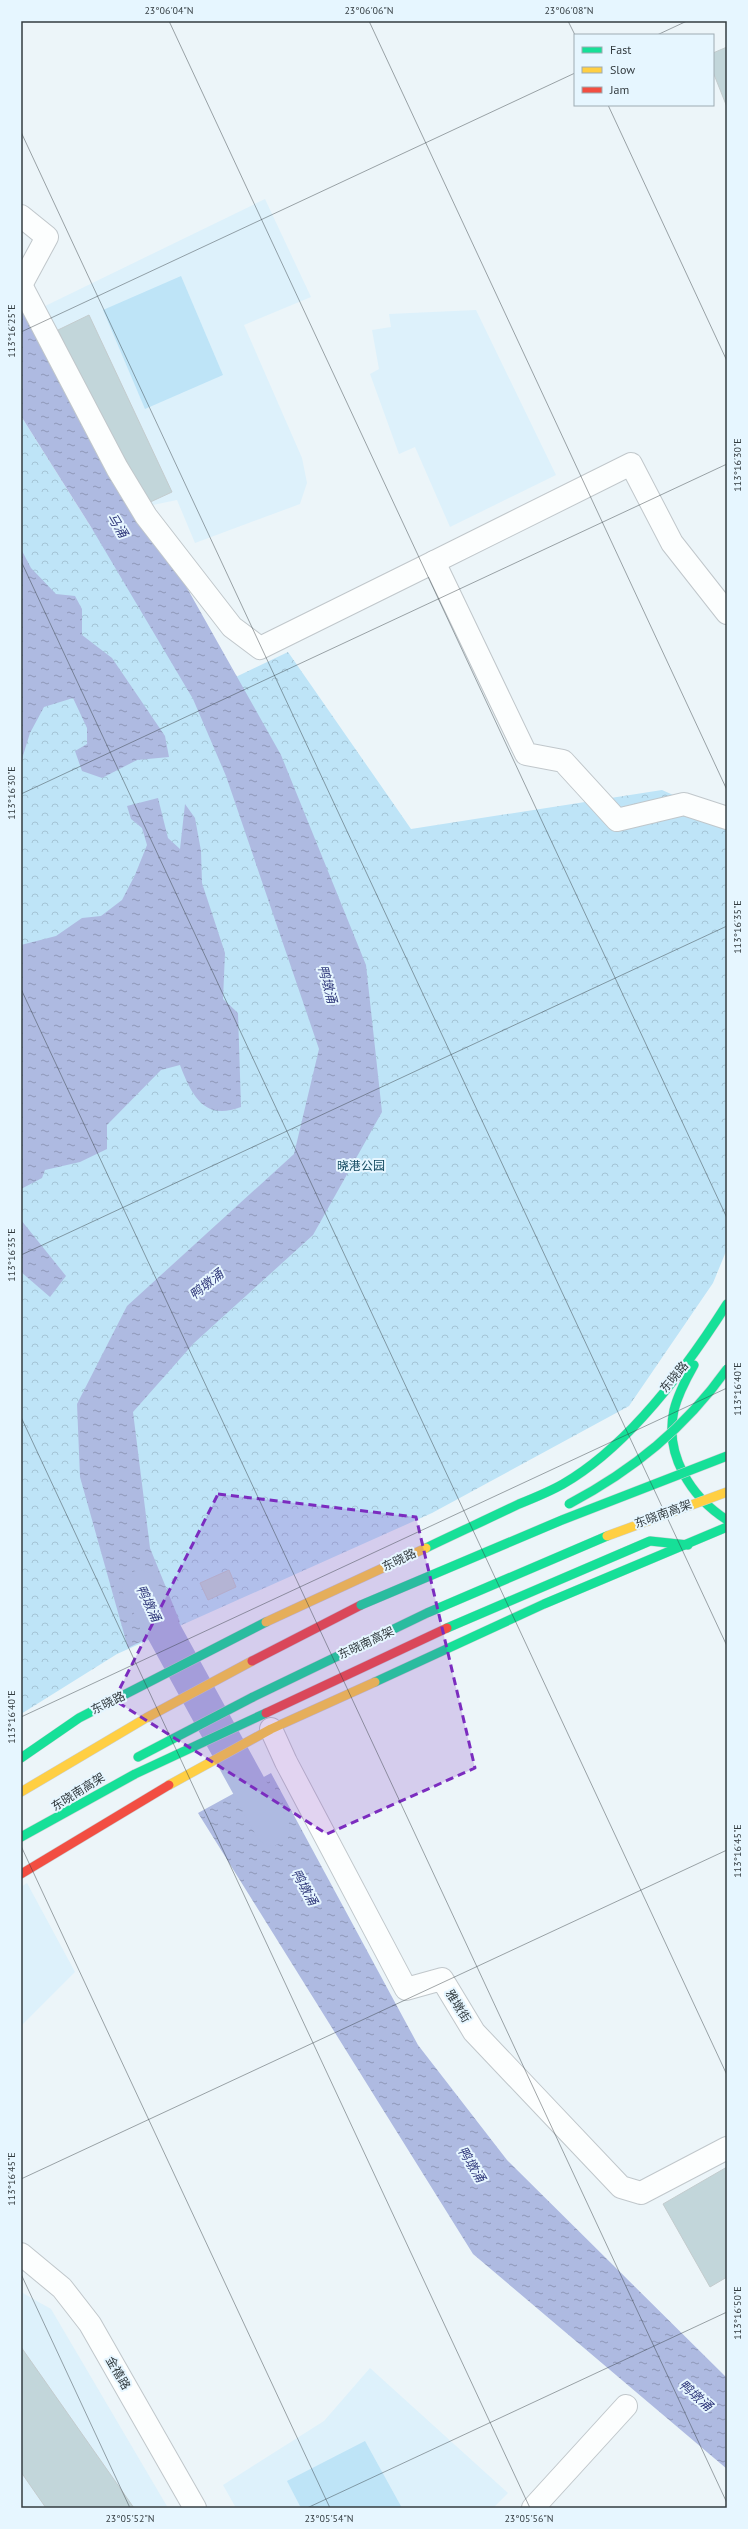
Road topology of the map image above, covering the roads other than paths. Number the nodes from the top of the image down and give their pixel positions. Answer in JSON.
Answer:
{"nodes":[{"id":1,"x":21,"y":216,"type":"edge"},
{"id":2,"x":21,"y":285,"type":"edge"},
{"id":3,"x":434,"y":562,"type":"junction"},
{"id":4,"x":727,"y":613,"type":"edge"},
{"id":5,"x":727,"y":818,"type":"edge"},
{"id":6,"x":727,"y":1304,"type":"edge"},
{"id":7,"x":706,"y":1338,"type":"junction"},
{"id":8,"x":727,"y":1369,"type":"edge"},
{"id":9,"x":727,"y":1456,"type":"edge"},
{"id":10,"x":727,"y":1492,"type":"edge"},
{"id":11,"x":559,"y":1509,"type":"dead end"},
{"id":12,"x":727,"y":1520,"type":"edge"},
{"id":13,"x":534,"y":1521,"type":"dead end"},
{"id":14,"x":727,"y":1527,"type":"edge"},
{"id":15,"x":688,"y":1545,"type":"junction"},
{"id":16,"x":408,"y":1584,"type":"junction"},
{"id":17,"x":265,"y":1733,"type":"junction"},
{"id":18,"x":21,"y":1758,"type":"edge"},
{"id":19,"x":131,"y":1761,"type":"dead end"},
{"id":20,"x":21,"y":1792,"type":"edge"},
{"id":21,"x":54,"y":1807,"type":"dead end"},
{"id":22,"x":21,"y":1829,"type":"edge"},
{"id":23,"x":21,"y":1837,"type":"edge"},
{"id":24,"x":21,"y":1874,"type":"edge"},
{"id":25,"x":727,"y":2148,"type":"edge"},
{"id":26,"x":21,"y":2254,"type":"edge"},
{"id":27,"x":626,"y":2406,"type":"dead end"},
{"id":28,"x":195,"y":2508,"type":"edge"},
{"id":29,"x":533,"y":2508,"type":"edge"}],
"edges":[{"from":1,"to":2,"type":"street"},
{"from":2,"to":3,"type":"street"},
{"from":3,"to":4,"type":"street"},
{"from":3,"to":5,"type":"street"},
{"from":6,"to":7,"type":"main road","name":"东晓路"},
{"from":7,"to":12,"type":"main road"},
{"from":7,"to":18,"type":"main road","name":"东晓路"},
{"from":8,"to":11,"type":"main road","bridge":true},
{"from":9,"to":16,"type":"main road","bridge":true},
{"from":10,"to":19,"type":"main road","name":"东晓南高架","bridge":true},
{"from":13,"to":16,"type":"main road","bridge":true},
{"from":14,"to":15,"type":"main road"},
{"from":15,"to":17,"type":"main road"},
{"from":15,"to":23,"type":"main road"},
{"from":16,"to":20,"type":"main road","bridge":true},
{"from":17,"to":24,"type":"main road"},
{"from":17,"to":25,"type":"street","name":"雅墩街"},
{"from":21,"to":22,"type":"main road","name":"东晓南高架"},
{"from":26,"to":28,"type":"street","name":"金禧路"},
{"from":27,"to":29,"type":"street"}]}
